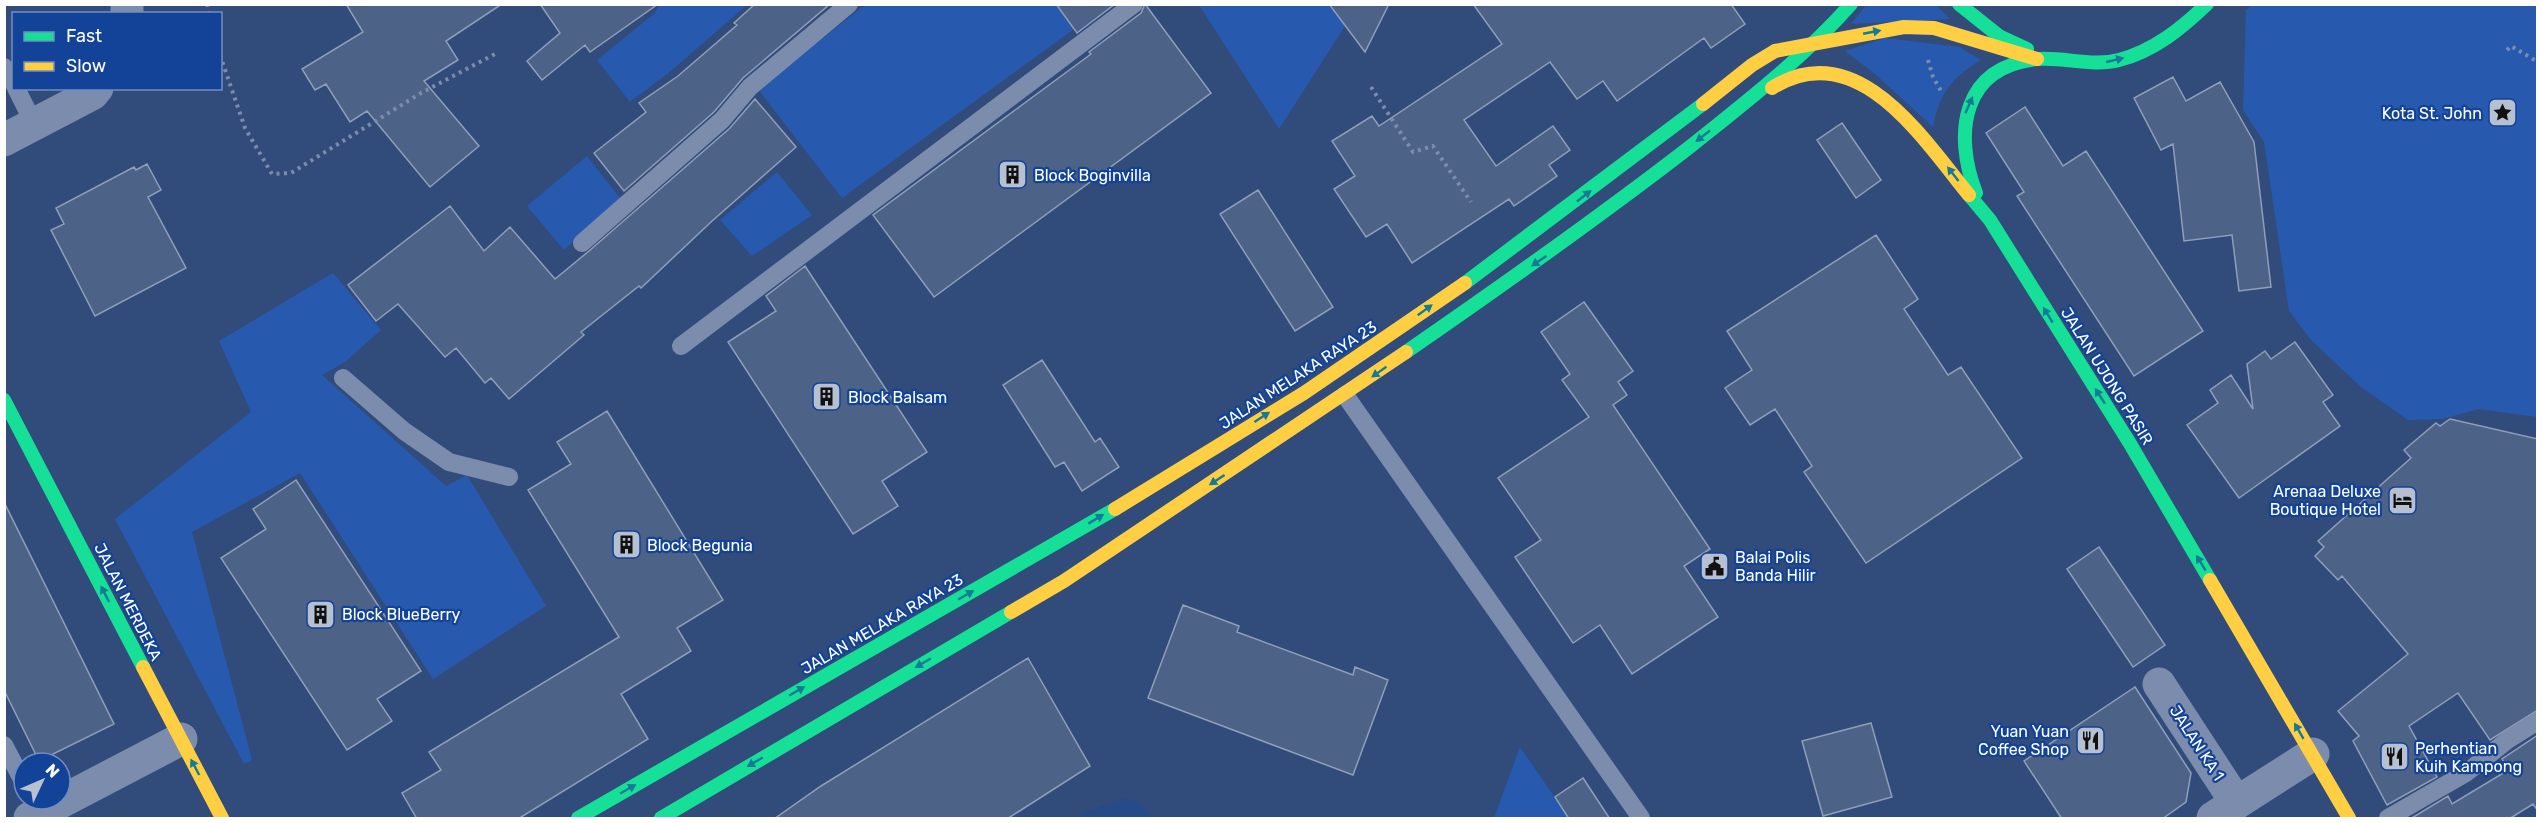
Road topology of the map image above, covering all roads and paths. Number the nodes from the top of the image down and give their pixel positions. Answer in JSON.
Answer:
{"nodes":[{"id":1,"x":849,"y":4,"type":"edge"},
{"id":2,"x":1134,"y":4,"type":"edge"},
{"id":3,"x":1851,"y":4,"type":"edge"},
{"id":4,"x":1959,"y":4,"type":"edge"},
{"id":5,"x":2207,"y":4,"type":"edge"},
{"id":6,"x":1815,"y":44,"type":"junction"},
{"id":7,"x":2507,"y":50,"type":"dead end"},
{"id":8,"x":495,"y":54,"type":"dead end"},
{"id":9,"x":1927,"y":57,"type":"dead end"},
{"id":10,"x":2037,"y":59,"type":"junction"},
{"id":11,"x":222,"y":61,"type":"edge"},
{"id":12,"x":2057,"y":61,"type":"junction"},
{"id":13,"x":2538,"y":62,"type":"edge"},
{"id":14,"x":4,"y":67,"type":"edge"},
{"id":15,"x":12,"y":81,"type":"edge"},
{"id":16,"x":1371,"y":87,"type":"dead end"},
{"id":17,"x":17,"y":90,"type":"edge"},
{"id":18,"x":95,"y":90,"type":"edge"},
{"id":19,"x":1943,"y":94,"type":"dead end"},
{"id":20,"x":1749,"y":100,"type":"junction"},
{"id":21,"x":34,"y":124,"type":"junction"},
{"id":22,"x":4,"y":140,"type":"edge"},
{"id":23,"x":1471,"y":202,"type":"dead end"},
{"id":24,"x":1990,"y":220,"type":"junction"},
{"id":25,"x":582,"y":243,"type":"dead end"},
{"id":26,"x":681,"y":346,"type":"dead end"},
{"id":27,"x":343,"y":378,"type":"dead end"},
{"id":28,"x":1345,"y":395,"type":"junction"},
{"id":29,"x":4,"y":400,"type":"edge"},
{"id":30,"x":509,"y":477,"type":"dead end"},
{"id":31,"x":1046,"y":549,"type":"junction"},
{"id":32,"x":1064,"y":580,"type":"junction"},
{"id":33,"x":2159,"y":684,"type":"dead end"},
{"id":34,"x":2538,"y":721,"type":"edge"},
{"id":35,"x":181,"y":739,"type":"junction"},
{"id":36,"x":4,"y":744,"type":"edge"},
{"id":37,"x":2313,"y":754,"type":"junction"},
{"id":38,"x":12,"y":760,"type":"edge"},
{"id":39,"x":72,"y":792,"type":"edge"},
{"id":40,"x":2224,"y":810,"type":"edge"},
{"id":41,"x":674,"y":815,"type":"edge"},
{"id":42,"x":222,"y":819,"type":"edge"},
{"id":43,"x":578,"y":819,"type":"edge"},
{"id":44,"x":1641,"y":819,"type":"edge"},
{"id":45,"x":2349,"y":819,"type":"edge"},
{"id":46,"x":2388,"y":819,"type":"edge"}],
"edges":[{"from":1,"to":25,"type":"lane"},
{"from":2,"to":26,"type":"lane"},
{"from":3,"to":6,"type":"main road"},
{"from":4,"to":12,"type":"main road"},
{"from":12,"to":5,"type":"main road","one_way":true},
{"from":6,"to":10,"type":"main road","name":"JALAN MELAKA RAYA 23","one_way":true},
{"from":6,"to":20,"type":"main road"},
{"from":31,"to":6,"type":"main road","name":"JALAN MELAKA RAYA 23","one_way":true},
{"from":7,"to":13,"type":"path"},
{"from":8,"to":11,"type":"path"},
{"from":9,"to":19,"type":"path"},
{"from":10,"to":12,"type":"main road"},
{"from":24,"to":10,"type":"main road","one_way":true},
{"from":14,"to":15,"type":"lane"},
{"from":16,"to":23,"type":"path"},
{"from":17,"to":21,"type":"lane"},
{"from":18,"to":21,"type":"street"},
{"from":24,"to":20,"type":"main road","name":"JALAN UJONG PASIR","one_way":true},
{"from":20,"to":28,"type":"main road","one_way":true},
{"from":21,"to":22,"type":"street"},
{"from":37,"to":24,"type":"main road","name":"JALAN UJONG PASIR","one_way":true},
{"from":27,"to":30,"type":"lane"},
{"from":28,"to":32,"type":"main road","one_way":true},
{"from":28,"to":44,"type":"lane"},
{"from":35,"to":29,"type":"main road","name":"JALAN MERDEKA","one_way":true},
{"from":31,"to":32,"type":"main road"},
{"from":43,"to":31,"type":"main road","name":"JALAN MELAKA RAYA 23","one_way":true},
{"from":32,"to":41,"type":"main road","one_way":true},
{"from":33,"to":40,"type":"street","name":"JALAN KA 1"},
{"from":34,"to":46,"type":"lane"},
{"from":35,"to":39,"type":"street"},
{"from":42,"to":35,"type":"main road","name":"JALAN MERDEKA","one_way":true},
{"from":36,"to":38,"type":"lane"},
{"from":37,"to":40,"type":"street"},
{"from":37,"to":45,"type":"main road","name":"JALAN UJONG PASIR"}]}
